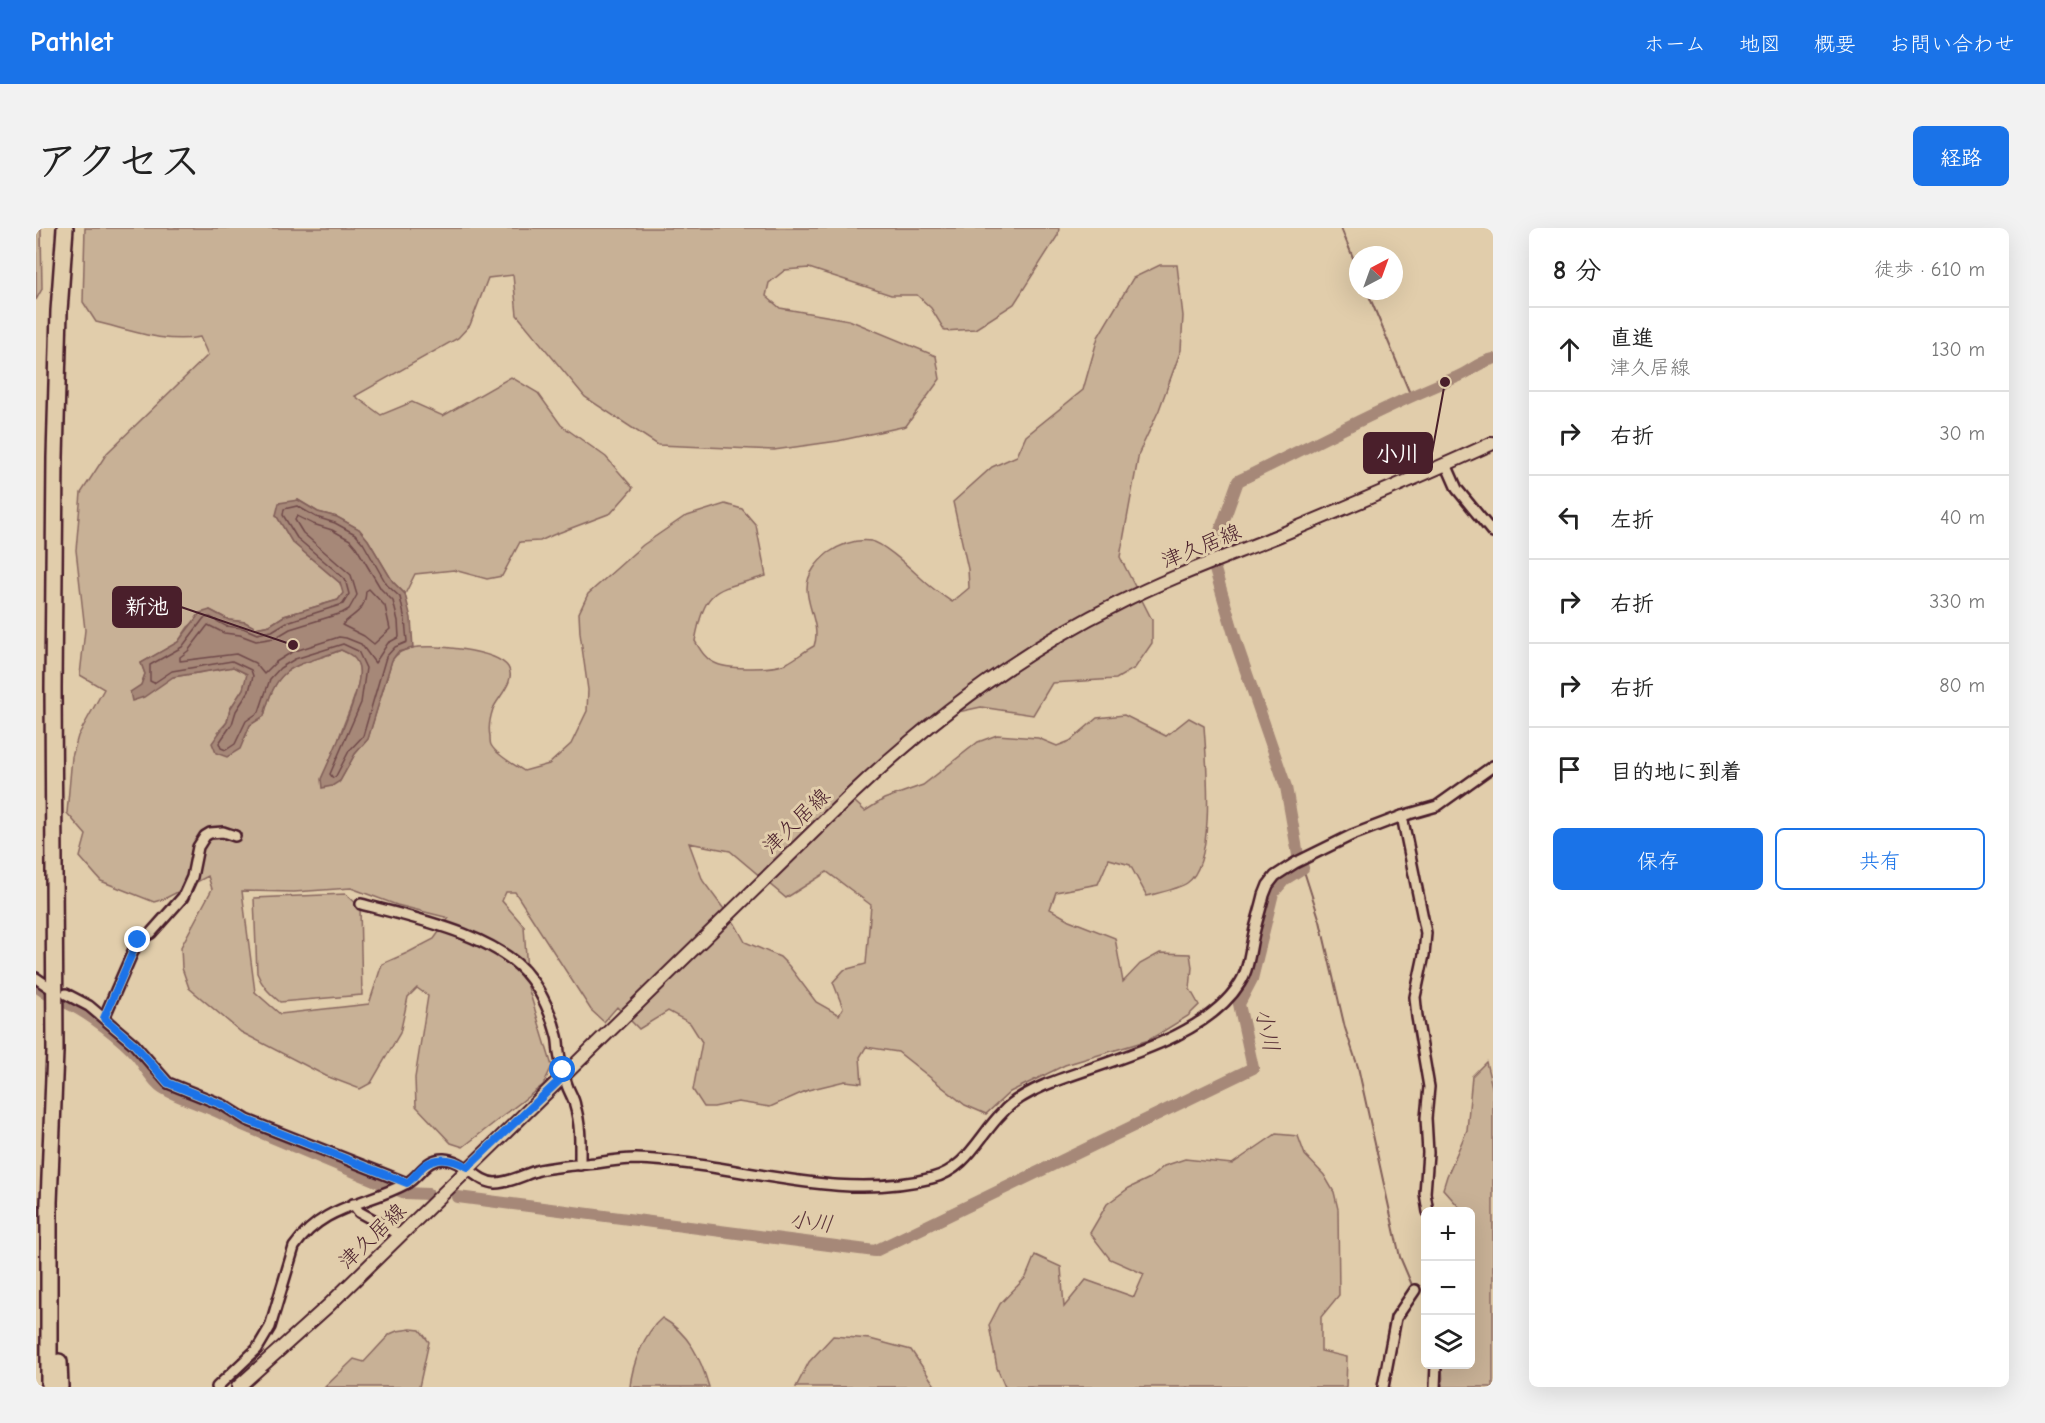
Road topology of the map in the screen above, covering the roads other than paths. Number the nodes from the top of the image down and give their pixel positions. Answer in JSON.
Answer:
{"nodes":[{"id":1,"x":65,"y":228,"type":"edge"},
{"id":2,"x":1493,"y":443,"type":"edge"},
{"id":3,"x":1446,"y":464,"type":"junction"},
{"id":4,"x":1493,"y":533,"type":"edge"},
{"id":5,"x":54,"y":670,"type":"junction"},
{"id":6,"x":1493,"y":766,"type":"edge"},
{"id":7,"x":1402,"y":816,"type":"junction"},
{"id":8,"x":235,"y":836,"type":"dead end"},
{"id":9,"x":361,"y":904,"type":"dead end"},
{"id":10,"x":36,"y":978,"type":"edge"},
{"id":11,"x":50,"y":987,"type":"dead end"},
{"id":12,"x":66,"y":994,"type":"dead end"},
{"id":13,"x":104,"y":1018,"type":"junction"},
{"id":14,"x":564,"y":1076,"type":"junction"},
{"id":15,"x":580,"y":1165,"type":"junction"},
{"id":16,"x":468,"y":1167,"type":"junction"},
{"id":17,"x":400,"y":1186,"type":"junction"},
{"id":18,"x":353,"y":1204,"type":"junction"},
{"id":19,"x":1427,"y":1207,"type":"edge"},
{"id":20,"x":401,"y":1235,"type":"junction"},
{"id":21,"x":1415,"y":1290,"type":"dead end"},
{"id":22,"x":246,"y":1360,"type":"junction"},
{"id":23,"x":1436,"y":1369,"type":"edge"},
{"id":24,"x":251,"y":1375,"type":"junction"},
{"id":25,"x":49,"y":1387,"type":"edge"},
{"id":26,"x":60,"y":1387,"type":"edge"},
{"id":27,"x":217,"y":1387,"type":"edge"},
{"id":28,"x":238,"y":1387,"type":"edge"},
{"id":29,"x":1383,"y":1387,"type":"edge"},
{"id":30,"x":1435,"y":1387,"type":"edge"}],
"edges":[{"from":1,"to":5,"type":"highway"},
{"from":2,"to":3,"type":"main road","name":"津久居線"},
{"from":3,"to":4,"type":"street"},
{"from":3,"to":14,"type":"main road","name":"津久居線"},
{"from":5,"to":25,"type":"highway"},
{"from":5,"to":26,"type":"highway"},
{"from":6,"to":7,"type":"street"},
{"from":7,"to":15,"type":"street"},
{"from":7,"to":19,"type":"street"},
{"from":8,"to":13,"type":"street"},
{"from":9,"to":14,"type":"street"},
{"from":10,"to":11,"type":"street"},
{"from":12,"to":13,"type":"street"},
{"from":13,"to":17,"type":"street"},
{"from":14,"to":15,"type":"street"},
{"from":14,"to":16,"type":"main road","name":"津久居線"},
{"from":15,"to":16,"type":"street"},
{"from":16,"to":17,"type":"street"},
{"from":16,"to":20,"type":"main road","name":"津久居線"},
{"from":17,"to":18,"type":"street"},
{"from":18,"to":20,"type":"street"},
{"from":18,"to":22,"type":"street"},
{"from":20,"to":24,"type":"main road","name":"津久居線"},
{"from":21,"to":29,"type":"street"},
{"from":22,"to":24,"type":"street"},
{"from":22,"to":27,"type":"street"},
{"from":23,"to":30,"type":"street"},
{"from":24,"to":28,"type":"main road","name":"津久居線"}]}
